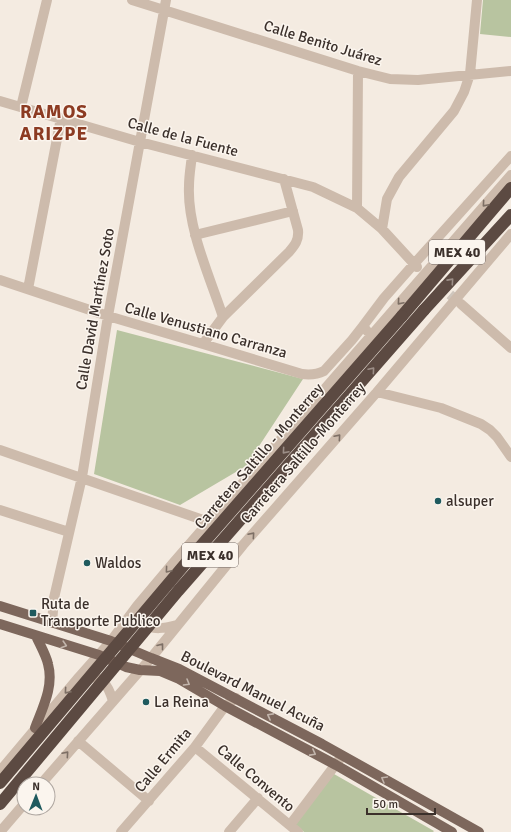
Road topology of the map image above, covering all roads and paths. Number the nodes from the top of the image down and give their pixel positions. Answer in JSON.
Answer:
{"nodes":[{"id":1,"x":47,"y":0,"type":"edge"},
{"id":2,"x":132,"y":0,"type":"edge"},
{"id":3,"x":476,"y":0,"type":"edge"},
{"id":4,"x":165,"y":5,"type":"edge"},
{"id":5,"x":358,"y":70,"type":"junction"},
{"id":6,"x":511,"y":72,"type":"edge"},
{"id":7,"x":470,"y":74,"type":"junction"},
{"id":8,"x":0,"y":101,"type":"edge"},
{"id":9,"x":21,"y":107,"type":"junction"},
{"id":10,"x":61,"y":118,"type":"junction"},
{"id":11,"x":140,"y":142,"type":"junction"},
{"id":12,"x":192,"y":155,"type":"junction"},
{"id":13,"x":511,"y":156,"type":"edge"},
{"id":14,"x":511,"y":175,"type":"edge"},
{"id":15,"x":284,"y":179,"type":"junction"},
{"id":16,"x":511,"y":188,"type":"edge"},
{"id":17,"x":357,"y":208,"type":"junction"},
{"id":18,"x":293,"y":211,"type":"junction"},
{"id":19,"x":511,"y":215,"type":"edge"},
{"id":20,"x":382,"y":229,"type":"junction"},
{"id":21,"x":511,"y":234,"type":"edge"},
{"id":22,"x":195,"y":235,"type":"junction"},
{"id":23,"x":416,"y":266,"type":"junction"},
{"id":24,"x":0,"y":280,"type":"edge"},
{"id":25,"x":28,"y":289,"type":"junction"},
{"id":26,"x":461,"y":304,"type":"tunnel mouth"},
{"id":27,"x":108,"y":316,"type":"junction"},
{"id":28,"x":223,"y":316,"type":"junction"},
{"id":29,"x":363,"y":326,"type":"junction"},
{"id":30,"x":370,"y":336,"type":"junction"},
{"id":31,"x":204,"y":344,"type":"junction"},
{"id":32,"x":511,"y":348,"type":"edge"},
{"id":33,"x":378,"y":392,"type":"junction"},
{"id":34,"x":0,"y":450,"type":"edge"},
{"id":35,"x":511,"y":457,"type":"edge"},
{"id":36,"x":82,"y":477,"type":"junction"},
{"id":37,"x":0,"y":510,"type":"edge"},
{"id":38,"x":210,"y":522,"type":"junction"},
{"id":39,"x":70,"y":532,"type":"junction"},
{"id":40,"x":0,"y":606,"type":"edge"},
{"id":41,"x":137,"y":606,"type":"junction"},
{"id":42,"x":52,"y":623,"type":"junction"},
{"id":43,"x":0,"y":624,"type":"edge"},
{"id":44,"x":177,"y":625,"type":"junction"},
{"id":45,"x":36,"y":636,"type":"junction"},
{"id":46,"x":111,"y":640,"type":"junction"},
{"id":47,"x":99,"y":656,"type":"junction"},
{"id":48,"x":151,"y":658,"type":"junction"},
{"id":49,"x":140,"y":670,"type":"junction"},
{"id":50,"x":79,"y":677,"type":"junction"},
{"id":51,"x":236,"y":698,"type":"junction"},
{"id":52,"x":113,"y":702,"type":"junction"},
{"id":53,"x":225,"y":706,"type":"junction"},
{"id":54,"x":35,"y":728,"type":"junction"},
{"id":55,"x":78,"y":741,"type":"junction"},
{"id":56,"x":194,"y":747,"type":"junction"},
{"id":57,"x":342,"y":756,"type":"junction"},
{"id":58,"x":336,"y":765,"type":"junction"},
{"id":59,"x":0,"y":771,"type":"edge"},
{"id":60,"x":48,"y":776,"type":"edge"},
{"id":61,"x":0,"y":783,"type":"edge"},
{"id":62,"x":258,"y":798,"type":"junction"},
{"id":63,"x":149,"y":801,"type":"junction"},
{"id":64,"x":0,"y":804,"type":"edge"},
{"id":65,"x":16,"y":813,"type":"edge"},
{"id":66,"x":294,"y":829,"type":"edge"},
{"id":67,"x":446,"y":831,"type":"edge"},
{"id":68,"x":0,"y":832,"type":"edge"},
{"id":69,"x":121,"y":832,"type":"edge"},
{"id":70,"x":229,"y":832,"type":"edge"},
{"id":71,"x":479,"y":832,"type":"edge"}],
"edges":[{"from":1,"to":9,"type":"street"},
{"from":2,"to":4,"type":"street","name":"Calle Benito Juárez"},
{"from":3,"to":7,"type":"street"},
{"from":4,"to":5,"type":"street","name":"Calle Benito Juárez"},
{"from":4,"to":11,"type":"street","name":"Calle David Martínez Soto"},
{"from":5,"to":7,"type":"street","name":"Calle Benito Juárez"},
{"from":5,"to":17,"type":"street"},
{"from":6,"to":7,"type":"street","name":"Calle Benito Juárez"},
{"from":7,"to":20,"type":"street"},
{"from":8,"to":9,"type":"street","name":"Calle de la Fuente"},
{"from":9,"to":10,"type":"street","name":"Calle de la Fuente"},
{"from":10,"to":11,"type":"street","name":"Calle de la Fuente"},
{"from":10,"to":25,"type":"street"},
{"from":11,"to":12,"type":"street","name":"Calle de la Fuente"},
{"from":11,"to":27,"type":"street","name":"Calle David Martínez Soto"},
{"from":12,"to":15,"type":"street","name":"Calle de la Fuente"},
{"from":12,"to":22,"type":"street"},
{"from":13,"to":23,"type":"street","name":"Calle Venustiano Carranza"},
{"from":14,"to":30,"type":"street","name":"Carretera Saltillo-Monterrey","one_way":true},
{"from":15,"to":17,"type":"street","name":"Calle de la Fuente"},
{"from":15,"to":18,"type":"street"},
{"from":16,"to":61,"type":"highway","name":"Carretera Saltillo - Monterrey","number":"MEX 40","one_way":true,"bridge":true},
{"from":17,"to":20,"type":"street","name":"Calle de la Fuente"},
{"from":18,"to":22,"type":"street"},
{"from":18,"to":28,"type":"street"},
{"from":64,"to":19,"type":"highway","name":"Carretera Saltillo - Monterrey","number":"MEX 40","one_way":true,"bridge":true},
{"from":20,"to":23,"type":"street","name":"Calle de la Fuente"},
{"from":21,"to":33,"type":"street","name":"Carretera Saltillo-Monterrey"},
{"from":22,"to":28,"type":"street"},
{"from":23,"to":29,"type":"street","name":"Calle Venustiano Carranza"},
{"from":24,"to":25,"type":"street","name":"Calle Venustiano Carranza"},
{"from":25,"to":27,"type":"street","name":"Calle Venustiano Carranza"},
{"from":26,"to":32,"type":"street"},
{"from":27,"to":31,"type":"street","name":"Calle Venustiano Carranza"},
{"from":27,"to":36,"type":"street","name":"Calle David Martínez Soto"},
{"from":28,"to":31,"type":"street"},
{"from":29,"to":30,"type":"street"},
{"from":29,"to":31,"type":"street","name":"Calle Venustiano Carranza"},
{"from":30,"to":38,"type":"street","name":"Carretera Saltillo-Monterrey"},
{"from":33,"to":35,"type":"street"},
{"from":44,"to":33,"type":"street","name":"Carretera Saltillo-Monterrey","one_way":true},
{"from":34,"to":36,"type":"street"},
{"from":36,"to":38,"type":"street"},
{"from":36,"to":39,"type":"street","name":"Calle David Martínez Soto"},
{"from":37,"to":39,"type":"street"},
{"from":38,"to":41,"type":"street","name":"Carretera Saltillo-Monterrey","one_way":true},
{"from":39,"to":42,"type":"street","name":"Calle David Martínez Soto"},
{"from":40,"to":42,"type":"main road","name":"Boulevard Manuel Acuña"},
{"from":41,"to":44,"type":"street"},
{"from":41,"to":46,"type":"street","name":"Carretera Saltillo-Monterrey"},
{"from":42,"to":46,"type":"main road","name":"Boulevard Manuel Acuña"},
{"from":43,"to":45,"type":"main road","name":"Boulevard Manuel Acuña"},
{"from":48,"to":44,"type":"street","name":"Carretera Saltillo-Monterrey","one_way":true},
{"from":45,"to":47,"type":"main road","name":"Boulevard Manuel Acuña","one_way":true},
{"from":45,"to":54,"type":"main road"},
{"from":46,"to":47,"type":"street","name":"Carretera Saltillo-Monterrey"},
{"from":46,"to":48,"type":"main road","name":"Boulevard Manuel Acuña"},
{"from":47,"to":49,"type":"main road","name":"Boulevard Manuel Acuña"},
{"from":47,"to":50,"type":"street","name":"Carretera Saltillo-Monterrey"},
{"from":48,"to":49,"type":"street","name":"Carretera Saltillo-Monterrey"},
{"from":48,"to":51,"type":"main road","name":"Boulevard Manuel Acuña"},
{"from":49,"to":52,"type":"street","name":"Carretera Saltillo-Monterrey"},
{"from":49,"to":53,"type":"main road","name":"Boulevard Manuel Acuña","one_way":true},
{"from":50,"to":52,"type":"street"},
{"from":50,"to":54,"type":"street","name":"Carretera Saltillo-Monterrey","one_way":true},
{"from":51,"to":53,"type":"street","name":"Calle Ermita"},
{"from":57,"to":51,"type":"main road","name":"Boulevard Manuel Acuña","one_way":true},
{"from":52,"to":55,"type":"street","name":"Carretera Saltillo-Monterrey"},
{"from":53,"to":56,"type":"street","name":"Calle Ermita"},
{"from":53,"to":58,"type":"main road","name":"Boulevard Manuel Acuña","one_way":true},
{"from":54,"to":59,"type":"street","name":"Carretera Saltillo-Monterrey"},
{"from":60,"to":55,"type":"street","name":"Carretera Saltillo-Monterrey","one_way":true},
{"from":55,"to":63,"type":"street"},
{"from":56,"to":62,"type":"street","name":"Calle Convento"},
{"from":56,"to":63,"type":"street","name":"Calle Ermita"},
{"from":57,"to":58,"type":"street"},
{"from":71,"to":57,"type":"main road","name":"Boulevard Manuel Acuña","one_way":true},
{"from":58,"to":66,"type":"street"},
{"from":58,"to":67,"type":"main road","name":"Boulevard Manuel Acuña"},
{"from":62,"to":66,"type":"street","name":"Calle Convento"},
{"from":62,"to":70,"type":"street"},
{"from":63,"to":69,"type":"street","name":"Calle Ermita"},
{"from":65,"to":68,"type":"street"}]}
